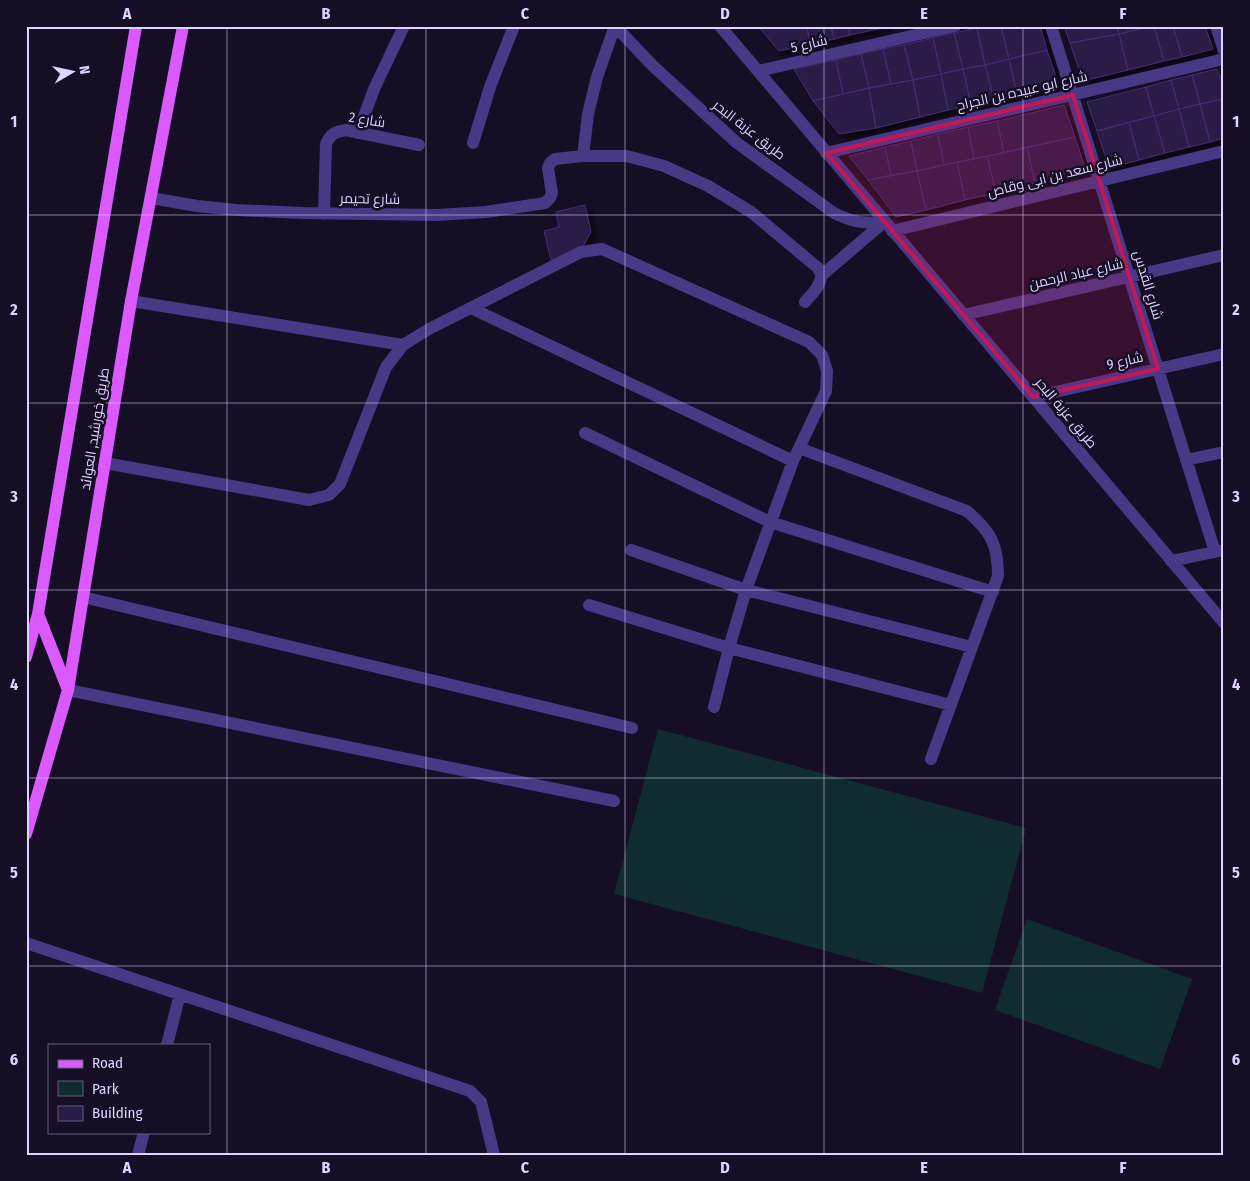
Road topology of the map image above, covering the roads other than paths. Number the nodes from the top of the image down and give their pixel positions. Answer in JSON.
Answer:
{"nodes":[{"id":1,"x":136,"y":26,"type":"edge"},
{"id":2,"x":183,"y":26,"type":"edge"},
{"id":3,"x":404,"y":26,"type":"edge"},
{"id":4,"x":514,"y":26,"type":"edge"},
{"id":5,"x":615,"y":26,"type":"edge"},
{"id":6,"x":720,"y":26,"type":"edge"},
{"id":7,"x":956,"y":26,"type":"edge"},
{"id":8,"x":1051,"y":26,"type":"edge"},
{"id":9,"x":1216,"y":26,"type":"edge"},
{"id":10,"x":902,"y":32,"type":"edge"},
{"id":11,"x":1224,"y":52,"type":"edge"},
{"id":12,"x":1224,"y":59,"type":"edge"},
{"id":13,"x":758,"y":71,"type":"junction"},
{"id":14,"x":1073,"y":95,"type":"junction"},
{"id":15,"x":358,"y":132,"type":"junction"},
{"id":16,"x":472,"y":143,"type":"dead end"},
{"id":17,"x":419,"y":145,"type":"dead end"},
{"id":18,"x":1224,"y":151,"type":"edge"},
{"id":19,"x":826,"y":153,"type":"junction"},
{"id":20,"x":582,"y":156,"type":"junction"},
{"id":21,"x":1100,"y":181,"type":"junction"},
{"id":22,"x":151,"y":198,"type":"junction"},
{"id":23,"x":324,"y":214,"type":"junction"},
{"id":24,"x":888,"y":226,"type":"junction"},
{"id":25,"x":1224,"y":255,"type":"edge"},
{"id":26,"x":821,"y":276,"type":"junction"},
{"id":27,"x":1130,"y":277,"type":"junction"},
{"id":28,"x":131,"y":301,"type":"junction"},
{"id":29,"x":805,"y":302,"type":"dead end"},
{"id":30,"x":471,"y":308,"type":"junction"},
{"id":31,"x":964,"y":315,"type":"junction"},
{"id":32,"x":403,"y":346,"type":"junction"},
{"id":33,"x":1224,"y":354,"type":"edge"},
{"id":34,"x":1158,"y":369,"type":"junction"},
{"id":35,"x":1033,"y":397,"type":"junction"},
{"id":36,"x":585,"y":433,"type":"dead end"},
{"id":37,"x":799,"y":448,"type":"junction"},
{"id":38,"x":1224,"y":452,"type":"edge"},
{"id":39,"x":1186,"y":460,"type":"junction"},
{"id":40,"x":793,"y":461,"type":"junction"},
{"id":41,"x":105,"y":463,"type":"junction"},
{"id":42,"x":770,"y":522,"type":"junction"},
{"id":43,"x":631,"y":550,"type":"dead end"},
{"id":44,"x":1219,"y":551,"type":"edge"},
{"id":45,"x":1171,"y":561,"type":"junction"},
{"id":46,"x":746,"y":590,"type":"junction"},
{"id":47,"x":993,"y":592,"type":"junction"},
{"id":48,"x":83,"y":598,"type":"junction"},
{"id":49,"x":589,"y":605,"type":"dead end"},
{"id":50,"x":38,"y":614,"type":"junction"},
{"id":51,"x":1224,"y":623,"type":"edge"},
{"id":52,"x":972,"y":647,"type":"junction"},
{"id":53,"x":728,"y":648,"type":"junction"},
{"id":54,"x":26,"y":657,"type":"edge"},
{"id":55,"x":68,"y":690,"type":"junction"},
{"id":56,"x":951,"y":705,"type":"junction"},
{"id":57,"x":714,"y":707,"type":"dead end"},
{"id":58,"x":632,"y":728,"type":"dead end"},
{"id":59,"x":932,"y":759,"type":"dead end"},
{"id":60,"x":614,"y":801,"type":"dead end"},
{"id":61,"x":26,"y":834,"type":"edge"},
{"id":62,"x":26,"y":943,"type":"edge"},
{"id":63,"x":180,"y":994,"type":"junction"},
{"id":64,"x":167,"y":1044,"type":"edge"},
{"id":65,"x":143,"y":1134,"type":"edge"},
{"id":66,"x":138,"y":1155,"type":"edge"},
{"id":67,"x":494,"y":1155,"type":"edge"}],
"edges":[{"from":1,"to":50,"type":"main road","name":"طريق خورشيد, العوائد"},
{"from":2,"to":22,"type":"main road","name":"طريق خورشيد, العوائد"},
{"from":3,"to":15,"type":"street"},
{"from":4,"to":16,"type":"street"},
{"from":5,"to":20,"type":"street"},
{"from":5,"to":24,"type":"street","name":"طريق عزبة البحر"},
{"from":6,"to":13,"type":"street","name":"طريق عزبة البحر"},
{"from":7,"to":10,"type":"street","name":"شارع 5"},
{"from":8,"to":14,"type":"street","name":"شارع القدس"},
{"from":9,"to":11,"type":"street"},
{"from":10,"to":13,"type":"street","name":"شارع 5"},
{"from":12,"to":14,"type":"street","name":"شارع ابو عبيده بن الجراح"},
{"from":13,"to":19,"type":"street","name":"طريق عزبة البحر"},
{"from":14,"to":19,"type":"street","name":"شارع ابو عبيده بن الجراح"},
{"from":14,"to":21,"type":"street","name":"شارع القدس"},
{"from":15,"to":17,"type":"street","name":"شارع 2"},
{"from":15,"to":23,"type":"street","name":"شارع 2"},
{"from":18,"to":21,"type":"street","name":"شارع سعد بن ابى وقاص"},
{"from":19,"to":24,"type":"street","name":"طريق عزبة البحر"},
{"from":20,"to":23,"type":"street","name":"شارع تحيمر"},
{"from":20,"to":26,"type":"street"},
{"from":21,"to":24,"type":"street","name":"شارع سعد بن ابى وقاص"},
{"from":21,"to":27,"type":"street","name":"شارع القدس"},
{"from":22,"to":23,"type":"street","name":"شارع تحيمر"},
{"from":22,"to":28,"type":"main road","name":"طريق خورشيد, العوائد"},
{"from":24,"to":26,"type":"street"},
{"from":24,"to":31,"type":"street","name":"طريق عزبة البحر"},
{"from":25,"to":27,"type":"street","name":"شارع عباد الرحمن"},
{"from":26,"to":29,"type":"street"},
{"from":27,"to":31,"type":"street","name":"شارع عباد الرحمن"},
{"from":27,"to":34,"type":"street","name":"شارع القدس"},
{"from":28,"to":32,"type":"street"},
{"from":28,"to":41,"type":"main road","name":"طريق خورشيد, العوائد"},
{"from":30,"to":32,"type":"street"},
{"from":30,"to":37,"type":"street"},
{"from":30,"to":40,"type":"street"},
{"from":31,"to":35,"type":"street","name":"طريق عزبة البحر"},
{"from":32,"to":41,"type":"street"},
{"from":33,"to":34,"type":"street","name":"شارع 9"},
{"from":34,"to":35,"type":"street","name":"شارع 9"},
{"from":34,"to":39,"type":"street","name":"شارع القدس"},
{"from":35,"to":45,"type":"street","name":"طريق عزبة البحر"},
{"from":36,"to":42,"type":"street"},
{"from":37,"to":40,"type":"street"},
{"from":37,"to":47,"type":"street"},
{"from":38,"to":39,"type":"street"},
{"from":39,"to":44,"type":"street","name":"شارع القدس"},
{"from":40,"to":42,"type":"street"},
{"from":41,"to":48,"type":"main road","name":"طريق خورشيد, العوائد"},
{"from":42,"to":46,"type":"street"},
{"from":42,"to":47,"type":"street"},
{"from":43,"to":46,"type":"street"},
{"from":44,"to":45,"type":"street"},
{"from":45,"to":51,"type":"street","name":"طريق عزبة البحر"},
{"from":46,"to":52,"type":"street"},
{"from":46,"to":53,"type":"street"},
{"from":47,"to":52,"type":"street"},
{"from":48,"to":55,"type":"main road","name":"طريق خورشيد, العوائد"},
{"from":48,"to":58,"type":"street"},
{"from":49,"to":53,"type":"street"},
{"from":50,"to":54,"type":"main road","name":"طريق خورشيد, العوائد"},
{"from":50,"to":55,"type":"main road"},
{"from":52,"to":56,"type":"street"},
{"from":53,"to":56,"type":"street"},
{"from":53,"to":57,"type":"street"},
{"from":55,"to":60,"type":"street"},
{"from":55,"to":61,"type":"main road","name":"طريق خورشيد, العوائد"},
{"from":56,"to":59,"type":"street"},
{"from":62,"to":63,"type":"street"},
{"from":63,"to":64,"type":"street"},
{"from":63,"to":67,"type":"street"},
{"from":65,"to":66,"type":"street"}]}
